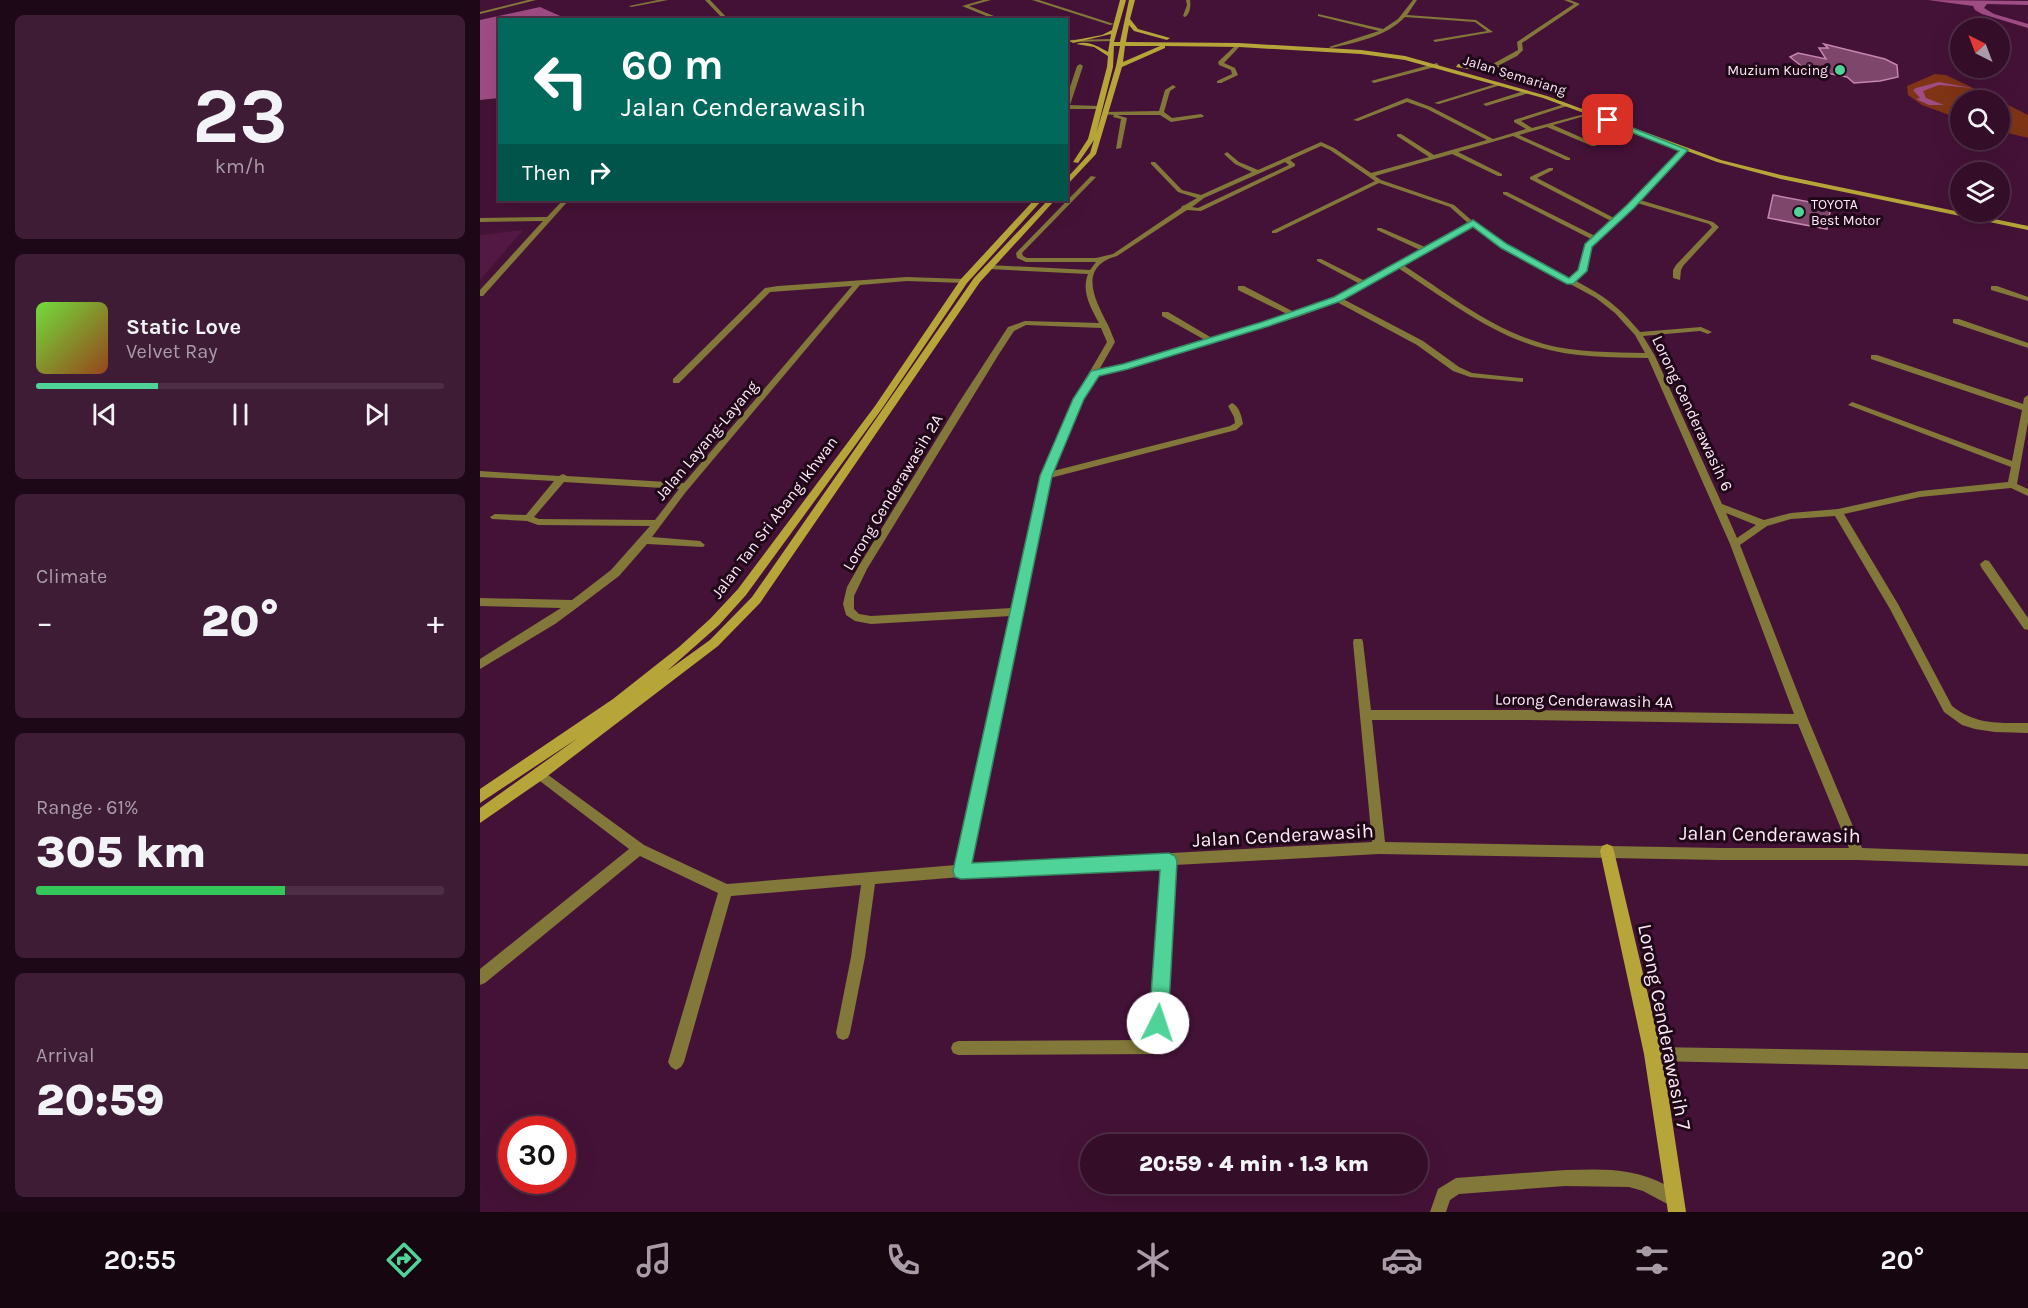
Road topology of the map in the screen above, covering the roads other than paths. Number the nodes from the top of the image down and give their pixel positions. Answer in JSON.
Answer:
{"nodes":[{"id":1,"x":534,"y":0,"type":"edge"},
{"id":2,"x":666,"y":0,"type":"edge"},
{"id":3,"x":707,"y":0,"type":"edge"},
{"id":4,"x":989,"y":0,"type":"edge"},
{"id":5,"x":1034,"y":0,"type":"edge"},
{"id":6,"x":1124,"y":0,"type":"edge"},
{"id":7,"x":1132,"y":0,"type":"edge"},
{"id":8,"x":1188,"y":0,"type":"edge"},
{"id":9,"x":1415,"y":0,"type":"edge"},
{"id":10,"x":1566,"y":0,"type":"edge"},
{"id":11,"x":1586,"y":0,"type":"edge"},
{"id":12,"x":1578,"y":4,"type":"junction"},
{"id":13,"x":631,"y":6,"type":"dead end"},
{"id":14,"x":480,"y":13,"type":"edge"},
{"id":15,"x":1320,"y":15,"type":"dead end"},
{"id":16,"x":1185,"y":16,"type":"dead end"},
{"id":17,"x":1405,"y":16,"type":"junction"},
{"id":18,"x":725,"y":18,"type":"edge"},
{"id":19,"x":997,"y":18,"type":"edge"},
{"id":20,"x":1126,"y":19,"type":"junction"},
{"id":21,"x":1114,"y":27,"type":"junction"},
{"id":22,"x":1384,"y":31,"type":"junction"},
{"id":23,"x":1435,"y":41,"type":"dead end"},
{"id":24,"x":1071,"y":42,"type":"edge"},
{"id":25,"x":1112,"y":42,"type":"junction"},
{"id":26,"x":1123,"y":42,"type":"junction"},
{"id":27,"x":1176,"y":42,"type":"junction"},
{"id":28,"x":1239,"y":45,"type":"junction"},
{"id":29,"x":1349,"y":45,"type":"junction"},
{"id":30,"x":1111,"y":56,"type":"junction"},
{"id":31,"x":1437,"y":65,"type":"junction"},
{"id":32,"x":1080,"y":66,"type":"dead end"},
{"id":33,"x":1119,"y":66,"type":"junction"},
{"id":34,"x":1457,"y":66,"type":"junction"},
{"id":35,"x":1496,"y":67,"type":"junction"},
{"id":36,"x":1485,"y":73,"type":"junction"},
{"id":37,"x":1110,"y":80,"type":"junction"},
{"id":38,"x":1374,"y":81,"type":"dead end"},
{"id":39,"x":1219,"y":82,"type":"dead end"},
{"id":40,"x":1504,"y":82,"type":"junction"},
{"id":41,"x":1173,"y":87,"type":"dead end"},
{"id":42,"x":1526,"y":92,"type":"junction"},
{"id":43,"x":1437,"y":103,"type":"dead end"},
{"id":44,"x":1486,"y":104,"type":"dead end"},
{"id":45,"x":1068,"y":105,"type":"edge"},
{"id":46,"x":1567,"y":105,"type":"junction"},
{"id":47,"x":1068,"y":108,"type":"edge"},
{"id":48,"x":1099,"y":108,"type":"junction"},
{"id":49,"x":1161,"y":113,"type":"junction"},
{"id":50,"x":1590,"y":113,"type":"junction"},
{"id":51,"x":1106,"y":114,"type":"junction"},
{"id":52,"x":1201,"y":116,"type":"dead end"},
{"id":53,"x":1356,"y":120,"type":"dead end"},
{"id":54,"x":1548,"y":125,"type":"junction"},
{"id":55,"x":1532,"y":130,"type":"junction"},
{"id":56,"x":1399,"y":135,"type":"dead end"},
{"id":57,"x":1515,"y":135,"type":"junction"},
{"id":58,"x":1493,"y":141,"type":"junction"},
{"id":59,"x":1594,"y":145,"type":"dead end"},
{"id":60,"x":1118,"y":148,"type":"dead end"},
{"id":61,"x":1684,"y":150,"type":"junction"},
{"id":62,"x":1453,"y":152,"type":"junction"},
{"id":63,"x":1227,"y":154,"type":"dead end"},
{"id":64,"x":1433,"y":157,"type":"junction"},
{"id":65,"x":1568,"y":159,"type":"dead end"},
{"id":66,"x":1286,"y":160,"type":"junction"},
{"id":67,"x":1153,"y":163,"type":"dead end"},
{"id":68,"x":1068,"y":170,"type":"edge"},
{"id":69,"x":1551,"y":170,"type":"dead end"},
{"id":70,"x":1257,"y":172,"type":"junction"},
{"id":71,"x":1371,"y":175,"type":"junction"},
{"id":72,"x":1500,"y":175,"type":"dead end"},
{"id":73,"x":1093,"y":177,"type":"dead end"},
{"id":74,"x":1379,"y":181,"type":"junction"},
{"id":75,"x":1068,"y":182,"type":"edge"},
{"id":76,"x":1505,"y":194,"type":"dead end"},
{"id":77,"x":1202,"y":197,"type":"junction"},
{"id":78,"x":565,"y":201,"type":"edge"},
{"id":79,"x":1037,"y":201,"type":"edge"},
{"id":80,"x":1051,"y":201,"type":"edge"},
{"id":81,"x":1636,"y":201,"type":"junction"},
{"id":82,"x":1950,"y":205,"type":"edge"},
{"id":83,"x":1184,"y":207,"type":"junction"},
{"id":84,"x":2010,"y":217,"type":"edge"},
{"id":85,"x":548,"y":219,"type":"junction"},
{"id":86,"x":480,"y":220,"type":"edge"},
{"id":87,"x":2028,"y":220,"type":"edge"},
{"id":88,"x":1615,"y":221,"type":"junction"},
{"id":89,"x":1473,"y":223,"type":"junction"},
{"id":90,"x":2028,"y":227,"type":"edge"},
{"id":91,"x":1379,"y":229,"type":"dead end"},
{"id":92,"x":1274,"y":232,"type":"dead end"},
{"id":93,"x":1596,"y":239,"type":"junction"},
{"id":94,"x":1426,"y":250,"type":"junction"},
{"id":95,"x":1101,"y":260,"type":"junction"},
{"id":96,"x":1319,"y":260,"type":"dead end"},
{"id":97,"x":1400,"y":266,"type":"junction"},
{"id":98,"x":988,"y":267,"type":"junction"},
{"id":99,"x":1091,"y":272,"type":"junction"},
{"id":100,"x":1677,"y":278,"type":"dead end"},
{"id":101,"x":964,"y":281,"type":"junction"},
{"id":102,"x":1570,"y":282,"type":"junction"},
{"id":103,"x":858,"y":283,"type":"junction"},
{"id":104,"x":1366,"y":284,"type":"junction"},
{"id":105,"x":1241,"y":288,"type":"dead end"},
{"id":106,"x":1994,"y":288,"type":"dead end"},
{"id":107,"x":480,"y":294,"type":"edge"},
{"id":108,"x":1338,"y":299,"type":"junction"},
{"id":109,"x":2028,"y":299,"type":"edge"},
{"id":110,"x":1165,"y":314,"type":"dead end"},
{"id":111,"x":1295,"y":315,"type":"junction"},
{"id":112,"x":1956,"y":321,"type":"dead end"},
{"id":113,"x":1105,"y":326,"type":"junction"},
{"id":114,"x":1708,"y":332,"type":"dead end"},
{"id":115,"x":1638,"y":334,"type":"junction"},
{"id":116,"x":1210,"y":340,"type":"junction"},
{"id":117,"x":2028,"y":346,"type":"edge"},
{"id":118,"x":1651,"y":356,"type":"junction"},
{"id":119,"x":1874,"y":357,"type":"dead end"},
{"id":120,"x":1095,"y":373,"type":"junction"},
{"id":121,"x":1520,"y":380,"type":"dead end"},
{"id":122,"x":676,"y":381,"type":"dead end"},
{"id":123,"x":2026,"y":403,"type":"edge"},
{"id":124,"x":1852,"y":405,"type":"dead end"},
{"id":125,"x":1232,"y":406,"type":"dead end"},
{"id":126,"x":2015,"y":465,"type":"junction"},
{"id":127,"x":480,"y":474,"type":"edge"},
{"id":128,"x":1046,"y":476,"type":"junction"},
{"id":129,"x":563,"y":477,"type":"junction"},
{"id":130,"x":2012,"y":484,"type":"junction"},
{"id":131,"x":686,"y":486,"type":"junction"},
{"id":132,"x":2028,"y":493,"type":"edge"},
{"id":133,"x":1718,"y":506,"type":"junction"},
{"id":134,"x":1838,"y":512,"type":"junction"},
{"id":135,"x":495,"y":517,"type":"dead end"},
{"id":136,"x":528,"y":518,"type":"junction"},
{"id":137,"x":657,"y":523,"type":"junction"},
{"id":138,"x":1764,"y":524,"type":"junction"},
{"id":139,"x":645,"y":540,"type":"junction"},
{"id":140,"x":1735,"y":544,"type":"junction"},
{"id":141,"x":700,"y":545,"type":"dead end"},
{"id":142,"x":1985,"y":564,"type":"dead end"},
{"id":143,"x":480,"y":602,"type":"edge"},
{"id":144,"x":574,"y":604,"type":"junction"},
{"id":145,"x":1016,"y":612,"type":"junction"},
{"id":146,"x":2028,"y":626,"type":"edge"},
{"id":147,"x":1358,"y":642,"type":"dead end"},
{"id":148,"x":480,"y":665,"type":"edge"},
{"id":149,"x":1366,"y":715,"type":"junction"},
{"id":150,"x":1802,"y":719,"type":"junction"},
{"id":151,"x":2028,"y":728,"type":"edge"},
{"id":152,"x":540,"y":774,"type":"junction"},
{"id":153,"x":480,"y":797,"type":"edge"},
{"id":154,"x":480,"y":816,"type":"edge"},
{"id":155,"x":1379,"y":848,"type":"junction"},
{"id":156,"x":639,"y":849,"type":"junction"},
{"id":157,"x":1607,"y":851,"type":"junction"},
{"id":158,"x":1858,"y":854,"type":"junction"},
{"id":159,"x":2028,"y":860,"type":"edge"},
{"id":160,"x":1169,"y":861,"type":"junction"},
{"id":161,"x":961,"y":871,"type":"junction"},
{"id":162,"x":869,"y":879,"type":"junction"},
{"id":163,"x":726,"y":890,"type":"junction"},
{"id":164,"x":480,"y":978,"type":"edge"},
{"id":165,"x":843,"y":1033,"type":"dead end"},
{"id":166,"x":958,"y":1048,"type":"dead end"},
{"id":167,"x":1653,"y":1054,"type":"junction"},
{"id":168,"x":2028,"y":1061,"type":"edge"},
{"id":169,"x":676,"y":1062,"type":"dead end"},
{"id":170,"x":1676,"y":1206,"type":"edge"},
{"id":171,"x":1438,"y":1212,"type":"edge"}],
"edges":[{"from":1,"to":14,"type":"street"},
{"from":2,"to":13,"type":"street"},
{"from":3,"to":18,"type":"street"},
{"from":4,"to":19,"type":"street"},
{"from":5,"to":21,"type":"street"},
{"from":6,"to":21,"type":"main road"},
{"from":7,"to":20,"type":"main road"},
{"from":8,"to":16,"type":"street"},
{"from":9,"to":17,"type":"street"},
{"from":10,"to":12,"type":"street"},
{"from":11,"to":12,"type":"street"},
{"from":12,"to":35,"type":"street"},
{"from":15,"to":22,"type":"street"},
{"from":17,"to":22,"type":"street"},
{"from":17,"to":23,"type":"street"},
{"from":20,"to":26,"type":"main road"},
{"from":20,"to":27,"type":"main road"},
{"from":21,"to":24,"type":"main road"},
{"from":21,"to":25,"type":"main road"},
{"from":22,"to":29,"type":"street"},
{"from":24,"to":25,"type":"street"},
{"from":24,"to":30,"type":"main road"},
{"from":25,"to":26,"type":"main road","name":"Jalan Semariang"},
{"from":25,"to":30,"type":"main road"},
{"from":26,"to":27,"type":"main road","name":"Jalan Semariang"},
{"from":26,"to":33,"type":"main road"},
{"from":27,"to":28,"type":"main road","name":"Jalan Semariang"},
{"from":27,"to":29,"type":"main road","name":"Jalan Semariang"},
{"from":27,"to":33,"type":"main road"},
{"from":28,"to":31,"type":"main road","name":"Jalan Semariang"},
{"from":28,"to":39,"type":"street"},
{"from":29,"to":34,"type":"main road","name":"Jalan Semariang"},
{"from":30,"to":37,"type":"main road"},
{"from":31,"to":38,"type":"street"},
{"from":31,"to":40,"type":"main road","name":"Jalan Semariang"},
{"from":32,"to":45,"type":"street"},
{"from":33,"to":37,"type":"main road"},
{"from":34,"to":35,"type":"main road"},
{"from":34,"to":36,"type":"main road","name":"Jalan Semariang"},
{"from":35,"to":36,"type":"street"},
{"from":35,"to":40,"type":"main road"},
{"from":36,"to":40,"type":"main road","name":"Jalan Semariang"},
{"from":36,"to":42,"type":"main road"},
{"from":37,"to":48,"type":"main road"},
{"from":37,"to":51,"type":"main road"},
{"from":40,"to":42,"type":"main road","name":"Jalan Semariang"},
{"from":40,"to":43,"type":"street"},
{"from":40,"to":82,"type":"main road","name":"Jalan Semariang"},
{"from":41,"to":49,"type":"street"},
{"from":42,"to":44,"type":"street"},
{"from":42,"to":46,"type":"main road","name":"Jalan Semariang"},
{"from":46,"to":50,"type":"main road","name":"Jalan Semariang"},
{"from":46,"to":55,"type":"street"},
{"from":47,"to":48,"type":"street"},
{"from":48,"to":68,"type":"main road"},
{"from":49,"to":51,"type":"street"},
{"from":49,"to":52,"type":"street"},
{"from":50,"to":54,"type":"street"},
{"from":50,"to":61,"type":"main road","name":"Jalan Semariang"},
{"from":51,"to":60,"type":"street"},
{"from":51,"to":75,"type":"main road"},
{"from":53,"to":58,"type":"street"},
{"from":54,"to":55,"type":"street"},
{"from":54,"to":59,"type":"street"},
{"from":55,"to":57,"type":"street"},
{"from":56,"to":64,"type":"street"},
{"from":57,"to":58,"type":"street"},
{"from":57,"to":65,"type":"street"},
{"from":58,"to":62,"type":"street"},
{"from":61,"to":81,"type":"street"},
{"from":61,"to":90,"type":"main road","name":"Jalan Semariang"},
{"from":62,"to":64,"type":"street"},
{"from":62,"to":72,"type":"street"},
{"from":63,"to":70,"type":"street"},
{"from":64,"to":71,"type":"street"},
{"from":66,"to":70,"type":"street"},
{"from":66,"to":71,"type":"street","name":"Lorong Cenderawasih 6"},
{"from":66,"to":83,"type":"street"},
{"from":67,"to":77,"type":"street"},
{"from":69,"to":88,"type":"street"},
{"from":70,"to":77,"type":"street"},
{"from":71,"to":74,"type":"street","name":"Lorong Cenderawasih 6"},
{"from":73,"to":95,"type":"street"},
{"from":74,"to":89,"type":"street","name":"Lorong Cenderawasih 6"},
{"from":74,"to":92,"type":"street"},
{"from":76,"to":93,"type":"street"},
{"from":77,"to":83,"type":"street"},
{"from":78,"to":85,"type":"street"},
{"from":79,"to":101,"type":"main road","name":"Jalan Tan Sri Abang Ikhwan"},
{"from":80,"to":98,"type":"main road","name":"Jalan Tan Sri Abang Ikhwan"},
{"from":81,"to":88,"type":"street"},
{"from":81,"to":100,"type":"street"},
{"from":83,"to":95,"type":"street"},
{"from":84,"to":87,"type":"main road"},
{"from":85,"to":86,"type":"street"},
{"from":85,"to":107,"type":"street"},
{"from":88,"to":93,"type":"street"},
{"from":89,"to":94,"type":"street"},
{"from":89,"to":102,"type":"street","name":"Lorong Cenderawasih 6"},
{"from":91,"to":94,"type":"street"},
{"from":93,"to":102,"type":"street"},
{"from":94,"to":97,"type":"street"},
{"from":95,"to":99,"type":"street"},
{"from":96,"to":104,"type":"street"},
{"from":97,"to":104,"type":"street"},
{"from":97,"to":118,"type":"street"},
{"from":98,"to":99,"type":"street"},
{"from":98,"to":152,"type":"main road","name":"Jalan Tan Sri Abang Ikhwan"},
{"from":99,"to":113,"type":"street"},
{"from":101,"to":103,"type":"street"},
{"from":101,"to":153,"type":"main road","name":"Jalan Tan Sri Abang Ikhwan"},
{"from":102,"to":115,"type":"street","name":"Lorong Cenderawasih 6"},
{"from":103,"to":122,"type":"street"},
{"from":103,"to":131,"type":"street","name":"Jalan Layang-Layang"},
{"from":104,"to":108,"type":"street"},
{"from":105,"to":111,"type":"street"},
{"from":106,"to":109,"type":"street"},
{"from":108,"to":111,"type":"street"},
{"from":108,"to":121,"type":"street"},
{"from":110,"to":116,"type":"street"},
{"from":111,"to":116,"type":"street"},
{"from":112,"to":117,"type":"street"},
{"from":113,"to":120,"type":"street"},
{"from":113,"to":145,"type":"street","name":"Lorong Cenderawasih 2A"},
{"from":114,"to":115,"type":"street"},
{"from":115,"to":118,"type":"street","name":"Lorong Cenderawasih 6"},
{"from":116,"to":120,"type":"street"},
{"from":118,"to":133,"type":"street","name":"Lorong Cenderawasih 6"},
{"from":119,"to":123,"type":"street"},
{"from":120,"to":128,"type":"street"},
{"from":123,"to":126,"type":"street"},
{"from":124,"to":126,"type":"street"},
{"from":125,"to":128,"type":"street"},
{"from":126,"to":130,"type":"street"},
{"from":127,"to":129,"type":"street"},
{"from":128,"to":145,"type":"street"},
{"from":129,"to":131,"type":"street"},
{"from":129,"to":136,"type":"street"},
{"from":130,"to":132,"type":"street"},
{"from":130,"to":134,"type":"street"},
{"from":131,"to":137,"type":"street","name":"Jalan Layang-Layang"},
{"from":133,"to":138,"type":"street"},
{"from":133,"to":140,"type":"street","name":"Lorong Cenderawasih 6"},
{"from":134,"to":138,"type":"street"},
{"from":134,"to":151,"type":"street"},
{"from":135,"to":136,"type":"street"},
{"from":136,"to":137,"type":"street"},
{"from":137,"to":139,"type":"street","name":"Jalan Layang-Layang"},
{"from":138,"to":140,"type":"street"},
{"from":139,"to":141,"type":"street"},
{"from":139,"to":144,"type":"street","name":"Jalan Layang-Layang"},
{"from":140,"to":150,"type":"street","name":"Lorong Cenderawasih 6"},
{"from":142,"to":146,"type":"street"},
{"from":143,"to":144,"type":"street"},
{"from":144,"to":148,"type":"street","name":"Jalan Layang-Layang"},
{"from":145,"to":161,"type":"street"},
{"from":147,"to":149,"type":"street"},
{"from":149,"to":150,"type":"street","name":"Lorong Cenderawasih 4A"},
{"from":149,"to":155,"type":"street"},
{"from":150,"to":158,"type":"street","name":"Lorong Cenderawasih 6"},
{"from":152,"to":154,"type":"main road"},
{"from":152,"to":156,"type":"street","name":"Jalan Cenderawasih"},
{"from":155,"to":157,"type":"street","name":"Jalan Cenderawasih"},
{"from":155,"to":160,"type":"street","name":"Jalan Cenderawasih"},
{"from":156,"to":163,"type":"street","name":"Jalan Cenderawasih"},
{"from":156,"to":164,"type":"street"},
{"from":157,"to":158,"type":"street","name":"Jalan Cenderawasih"},
{"from":157,"to":167,"type":"main road","name":"Lorong Cenderawasih 7"},
{"from":158,"to":159,"type":"street","name":"Jalan Cenderawasih"},
{"from":160,"to":161,"type":"street","name":"Jalan Cenderawasih"},
{"from":160,"to":166,"type":"street"},
{"from":161,"to":162,"type":"street","name":"Jalan Cenderawasih"},
{"from":162,"to":163,"type":"street","name":"Jalan Cenderawasih"},
{"from":162,"to":165,"type":"street"},
{"from":163,"to":169,"type":"street"},
{"from":167,"to":168,"type":"street"},
{"from":167,"to":170,"type":"main road","name":"Lorong Cenderawasih 7"},
{"from":170,"to":171,"type":"street"}]}
